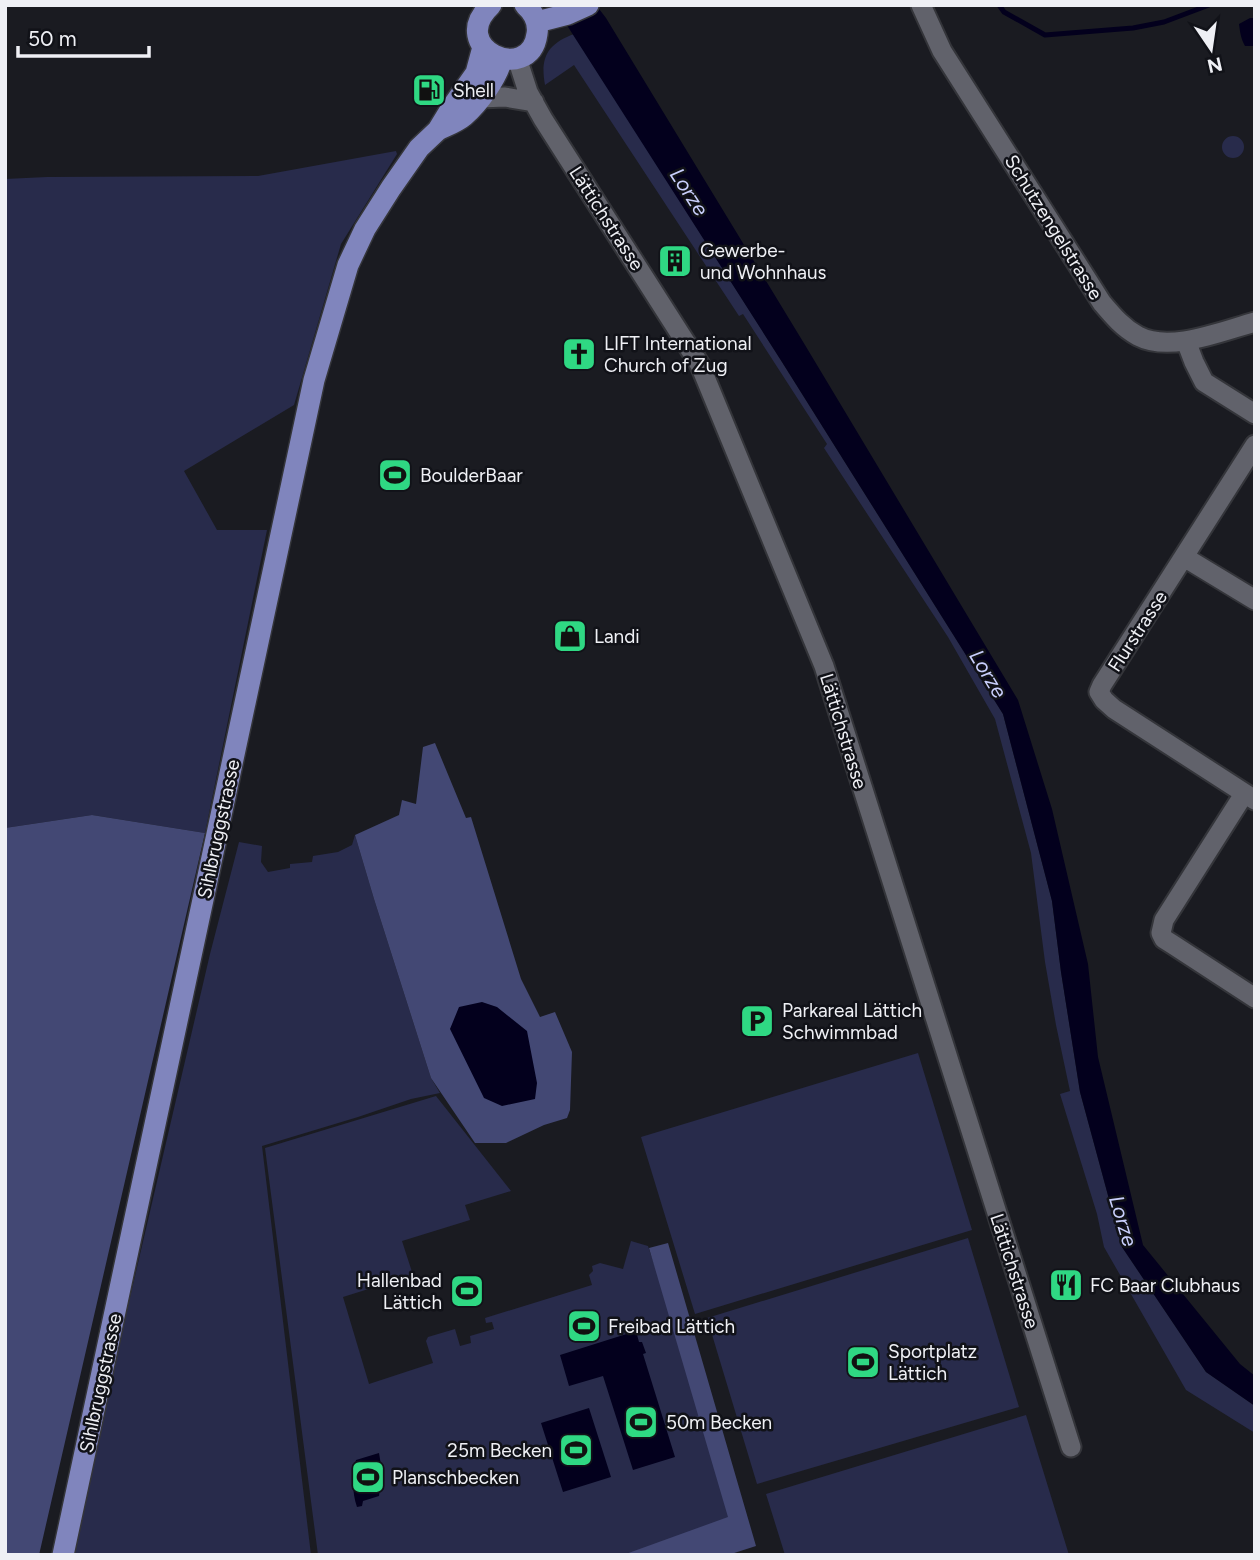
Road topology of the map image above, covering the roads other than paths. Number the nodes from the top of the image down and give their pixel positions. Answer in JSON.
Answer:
{"nodes":[{"id":1,"x":491,"y":5,"type":"edge"},
{"id":2,"x":588,"y":5,"type":"edge"},
{"id":3,"x":921,"y":5,"type":"edge"},
{"id":4,"x":539,"y":15,"type":"edge"},
{"id":5,"x":483,"y":47,"type":"junction"},
{"id":6,"x":510,"y":59,"type":"junction"},
{"id":7,"x":480,"y":98,"type":"junction"},
{"id":8,"x":534,"y":102,"type":"junction"},
{"id":9,"x":438,"y":130,"type":"junction"},
{"id":10,"x":1255,"y":322,"type":"edge"},
{"id":11,"x":1186,"y":341,"type":"junction"},
{"id":12,"x":1255,"y":414,"type":"edge"},
{"id":13,"x":1255,"y":445,"type":"edge"},
{"id":14,"x":1184,"y":558,"type":"junction"},
{"id":15,"x":1255,"y":600,"type":"edge"},
{"id":16,"x":1250,"y":797,"type":"edge"},
{"id":17,"x":1255,"y":998,"type":"edge"},
{"id":18,"x":1071,"y":1447,"type":"dead end"},
{"id":19,"x":63,"y":1555,"type":"edge"}],
"edges":[{"from":1,"to":5,"type":"main road","name":"Sihlbruggstrasse"},
{"from":2,"to":4,"type":"main road"},
{"from":3,"to":11,"type":"street","name":"Schutzengelstrasse"},
{"from":4,"to":6,"type":"main road","name":"Sihlbruggstrasse"},
{"from":5,"to":6,"type":"main road"},
{"from":5,"to":9,"type":"main road","name":"Sihlbruggstrasse"},
{"from":6,"to":7,"type":"main road","name":"Sihlbruggstrasse"},
{"from":6,"to":8,"type":"street","name":"Lättichstrasse"},
{"from":7,"to":8,"type":"street"},
{"from":7,"to":9,"type":"main road","name":"Sihlbruggstrasse"},
{"from":8,"to":18,"type":"street","name":"Lättichstrasse"},
{"from":9,"to":19,"type":"main road","name":"Sihlbruggstrasse"},
{"from":10,"to":11,"type":"street","name":"Schutzengelstrasse"},
{"from":11,"to":12,"type":"street"},
{"from":13,"to":14,"type":"street","name":"Flurstrasse"},
{"from":14,"to":15,"type":"street"},
{"from":14,"to":16,"type":"street","name":"Flurstrasse"},
{"from":16,"to":17,"type":"street"}]}
